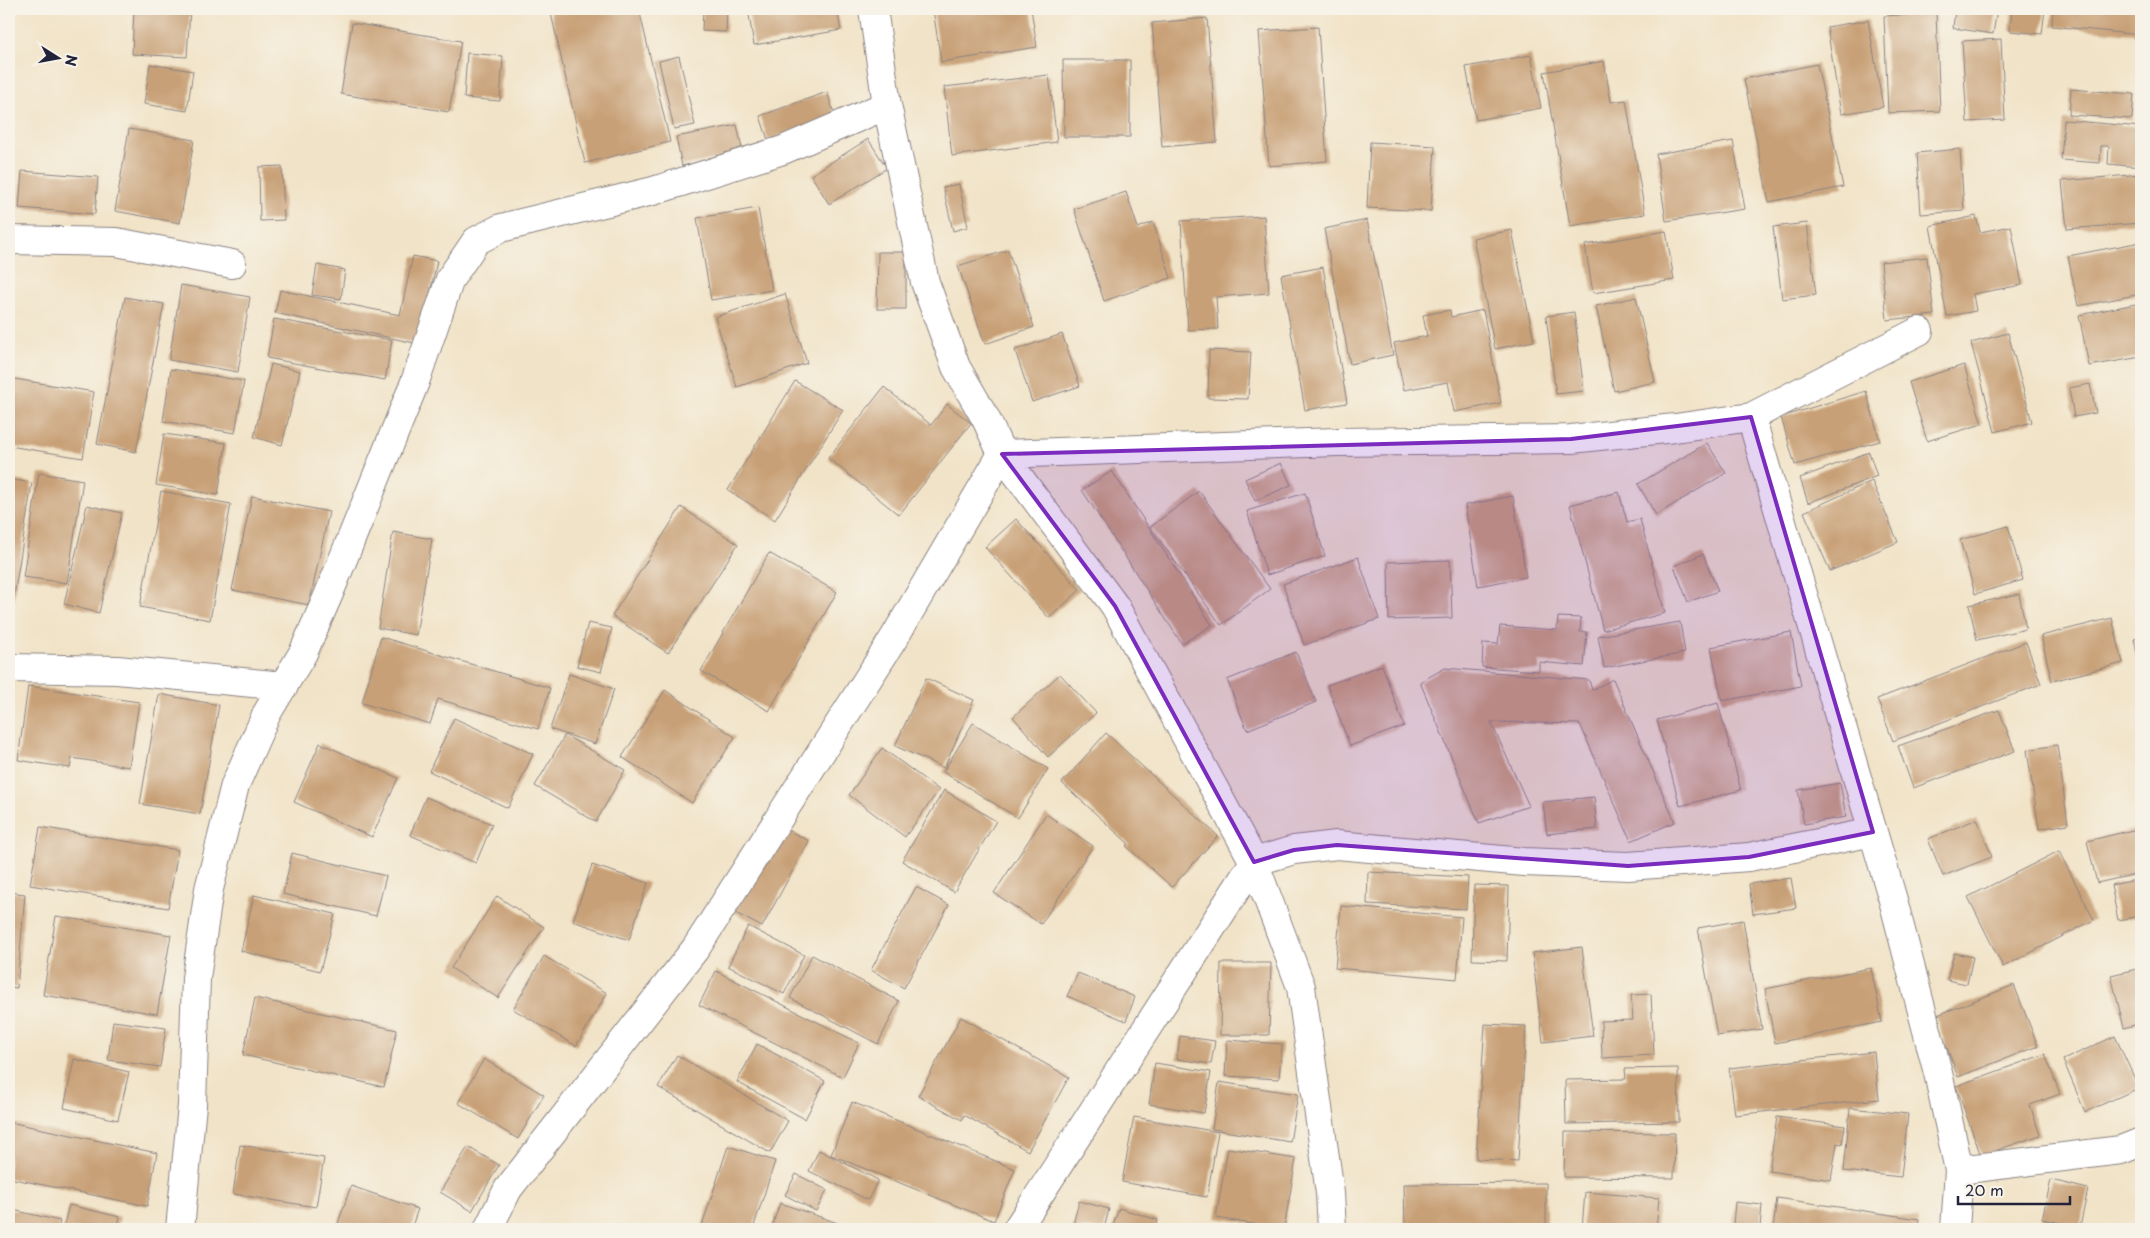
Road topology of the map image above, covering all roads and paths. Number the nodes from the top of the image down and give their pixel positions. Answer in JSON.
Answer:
{"nodes":[{"id":1,"x":873,"y":9,"type":"edge"},
{"id":2,"x":887,"y":105,"type":"junction"},
{"id":3,"x":9,"y":240,"type":"edge"},
{"id":4,"x":232,"y":264,"type":"dead end"},
{"id":5,"x":1919,"y":331,"type":"dead end"},
{"id":6,"x":1751,"y":417,"type":"junction"},
{"id":7,"x":1002,"y":454,"type":"junction"},
{"id":8,"x":9,"y":668,"type":"edge"},
{"id":9,"x":284,"y":686,"type":"junction"},
{"id":10,"x":1873,"y":832,"type":"junction"},
{"id":11,"x":1254,"y":862,"type":"junction"},
{"id":12,"x":2141,"y":1142,"type":"edge"},
{"id":13,"x":1959,"y":1170,"type":"junction"},
{"id":14,"x":180,"y":1229,"type":"edge"},
{"id":15,"x":488,"y":1229,"type":"edge"},
{"id":16,"x":1017,"y":1229,"type":"edge"},
{"id":17,"x":1332,"y":1229,"type":"edge"},
{"id":18,"x":1955,"y":1229,"type":"edge"}],
"edges":[{"from":1,"to":2,"type":"street"},
{"from":2,"to":7,"type":"street"},
{"from":2,"to":9,"type":"street"},
{"from":3,"to":4,"type":"street"},
{"from":5,"to":6,"type":"street"},
{"from":6,"to":7,"type":"street"},
{"from":6,"to":10,"type":"street"},
{"from":7,"to":11,"type":"street"},
{"from":7,"to":15,"type":"street"},
{"from":8,"to":9,"type":"street"},
{"from":9,"to":14,"type":"street"},
{"from":10,"to":11,"type":"street"},
{"from":10,"to":13,"type":"street"},
{"from":11,"to":16,"type":"street"},
{"from":11,"to":17,"type":"street"},
{"from":12,"to":13,"type":"street"},
{"from":13,"to":18,"type":"street"}]}
